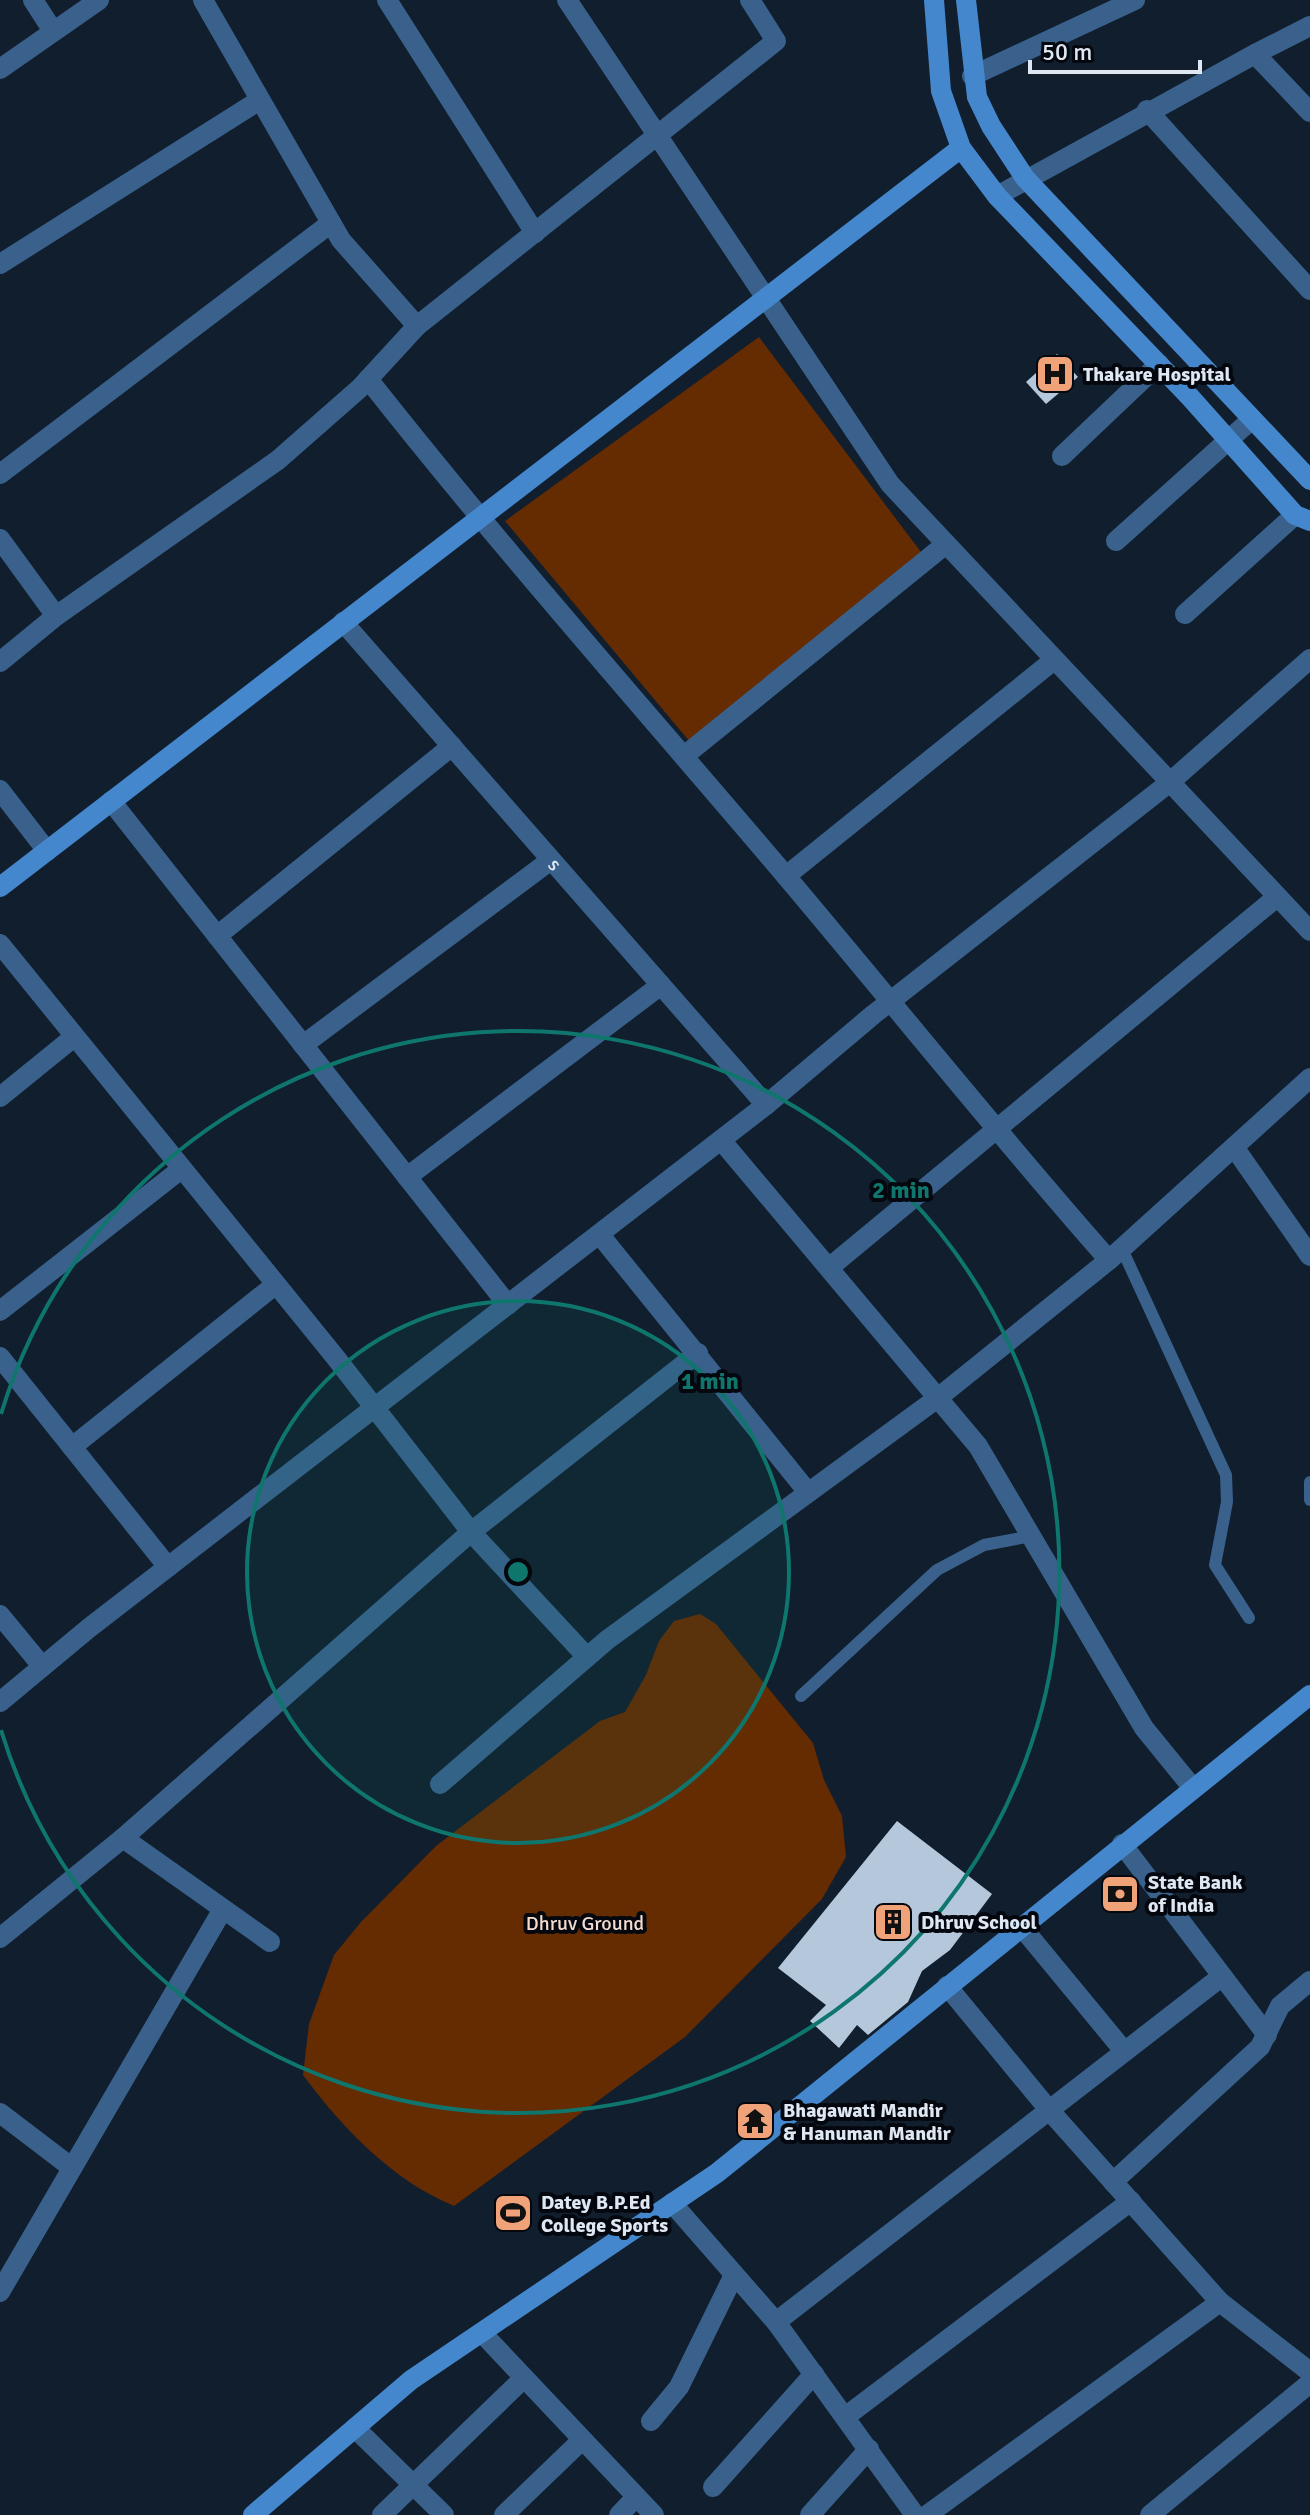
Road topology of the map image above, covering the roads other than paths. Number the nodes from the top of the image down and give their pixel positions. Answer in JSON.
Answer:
{"nodes":[{"id":1,"x":33,"y":0,"type":"edge"},
{"id":2,"x":99,"y":0,"type":"edge"},
{"id":3,"x":203,"y":0,"type":"edge"},
{"id":4,"x":387,"y":0,"type":"edge"},
{"id":5,"x":567,"y":0,"type":"edge"},
{"id":6,"x":750,"y":0,"type":"edge"},
{"id":7,"x":934,"y":0,"type":"edge"},
{"id":8,"x":966,"y":0,"type":"edge"},
{"id":9,"x":1135,"y":0,"type":"edge"},
{"id":10,"x":1108,"y":6,"type":"edge"},
{"id":11,"x":1310,"y":26,"type":"edge"},
{"id":12,"x":53,"y":31,"type":"junction"},
{"id":13,"x":1255,"y":54,"type":"junction"},
{"id":14,"x":0,"y":69,"type":"edge"},
{"id":15,"x":972,"y":76,"type":"junction"},
{"id":16,"x":260,"y":100,"type":"junction"},
{"id":17,"x":1147,"y":110,"type":"junction"},
{"id":18,"x":1310,"y":112,"type":"edge"},
{"id":19,"x":656,"y":136,"type":"junction"},
{"id":20,"x":961,"y":148,"type":"junction"},
{"id":21,"x":1025,"y":178,"type":"junction"},
{"id":22,"x":997,"y":196,"type":"junction"},
{"id":23,"x":331,"y":223,"type":"junction"},
{"id":24,"x":535,"y":233,"type":"junction"},
{"id":25,"x":0,"y":264,"type":"edge"},
{"id":26,"x":1310,"y":290,"type":"edge"},
{"id":27,"x":764,"y":296,"type":"junction"},
{"id":28,"x":417,"y":326,"type":"junction"},
{"id":29,"x":1159,"y":364,"type":"junction"},
{"id":30,"x":368,"y":379,"type":"junction"},
{"id":31,"x":1252,"y":419,"type":"junction"},
{"id":32,"x":1228,"y":440,"type":"junction"},
{"id":33,"x":1062,"y":456,"type":"dead end"},
{"id":34,"x":0,"y":474,"type":"edge"},
{"id":35,"x":1310,"y":480,"type":"edge"},
{"id":36,"x":477,"y":518,"type":"junction"},
{"id":37,"x":1302,"y":518,"type":"edge"},
{"id":38,"x":0,"y":539,"type":"edge"},
{"id":39,"x":1116,"y":541,"type":"dead end"},
{"id":40,"x":946,"y":544,"type":"junction"},
{"id":41,"x":1185,"y":614,"type":"dead end"},
{"id":42,"x":56,"y":616,"type":"junction"},
{"id":43,"x":343,"y":622,"type":"junction"},
{"id":44,"x":1310,"y":659,"type":"edge"},
{"id":45,"x":1054,"y":660,"type":"junction"},
{"id":46,"x":0,"y":662,"type":"edge"},
{"id":47,"x":452,"y":746,"type":"junction"},
{"id":48,"x":684,"y":756,"type":"junction"},
{"id":49,"x":1169,"y":783,"type":"junction"},
{"id":50,"x":0,"y":790,"type":"edge"},
{"id":51,"x":111,"y":801,"type":"junction"},
{"id":52,"x":47,"y":851,"type":"junction"},
{"id":53,"x":551,"y":860,"type":"junction"},
{"id":54,"x":786,"y":876,"type":"junction"},
{"id":55,"x":0,"y":887,"type":"edge"},
{"id":56,"x":1277,"y":897,"type":"junction"},
{"id":57,"x":1310,"y":931,"type":"edge"},
{"id":58,"x":217,"y":936,"type":"junction"},
{"id":59,"x":0,"y":944,"type":"edge"},
{"id":60,"x":661,"y":985,"type":"junction"},
{"id":61,"x":890,"y":1002,"type":"junction"},
{"id":62,"x":74,"y":1037,"type":"junction"},
{"id":63,"x":303,"y":1045,"type":"junction"},
{"id":64,"x":1310,"y":1078,"type":"edge"},
{"id":65,"x":0,"y":1097,"type":"edge"},
{"id":66,"x":766,"y":1105,"type":"junction"},
{"id":67,"x":995,"y":1129,"type":"junction"},
{"id":68,"x":721,"y":1140,"type":"junction"},
{"id":69,"x":1234,"y":1147,"type":"junction"},
{"id":70,"x":180,"y":1170,"type":"junction"},
{"id":71,"x":407,"y":1177,"type":"junction"},
{"id":72,"x":600,"y":1235,"type":"junction"},
{"id":73,"x":1116,"y":1254,"type":"junction"},
{"id":74,"x":1310,"y":1256,"type":"edge"},
{"id":75,"x":830,"y":1267,"type":"junction"},
{"id":76,"x":275,"y":1285,"type":"junction"},
{"id":77,"x":508,"y":1305,"type":"junction"},
{"id":78,"x":0,"y":1311,"type":"edge"},
{"id":79,"x":698,"y":1353,"type":"junction"},
{"id":80,"x":0,"y":1357,"type":"edge"},
{"id":81,"x":939,"y":1397,"type":"junction"},
{"id":82,"x":374,"y":1410,"type":"junction"},
{"id":83,"x":72,"y":1447,"type":"junction"},
{"id":84,"x":1310,"y":1482,"type":"edge"},
{"id":85,"x":807,"y":1491,"type":"junction"},
{"id":86,"x":1310,"y":1500,"type":"edge"},
{"id":87,"x":471,"y":1532,"type":"junction"},
{"id":88,"x":1032,"y":1536,"type":"junction"},
{"id":89,"x":168,"y":1567,"type":"junction"},
{"id":90,"x":0,"y":1615,"type":"edge"},
{"id":91,"x":1249,"y":1618,"type":"dead end"},
{"id":92,"x":587,"y":1657,"type":"junction"},
{"id":93,"x":42,"y":1666,"type":"junction"},
{"id":94,"x":1310,"y":1695,"type":"edge"},
{"id":95,"x":801,"y":1696,"type":"dead end"},
{"id":96,"x":0,"y":1702,"type":"edge"},
{"id":97,"x":440,"y":1784,"type":"dead end"},
{"id":98,"x":1192,"y":1787,"type":"junction"},
{"id":99,"x":123,"y":1838,"type":"junction"},
{"id":100,"x":1122,"y":1844,"type":"junction"},
{"id":101,"x":223,"y":1909,"type":"junction"},
{"id":102,"x":1021,"y":1926,"type":"junction"},
{"id":103,"x":0,"y":1938,"type":"edge"},
{"id":104,"x":270,"y":1942,"type":"dead end"},
{"id":105,"x":1221,"y":1977,"type":"junction"},
{"id":106,"x":1310,"y":1981,"type":"edge"},
{"id":107,"x":947,"y":1986,"type":"junction"},
{"id":108,"x":1267,"y":2035,"type":"junction"},
{"id":109,"x":1124,"y":2051,"type":"junction"},
{"id":110,"x":1050,"y":2111,"type":"junction"},
{"id":111,"x":0,"y":2113,"type":"edge"},
{"id":112,"x":71,"y":2167,"type":"junction"},
{"id":113,"x":1113,"y":2182,"type":"junction"},
{"id":114,"x":1131,"y":2201,"type":"junction"},
{"id":115,"x":672,"y":2203,"type":"junction"},
{"id":116,"x":734,"y":2275,"type":"junction"},
{"id":117,"x":0,"y":2292,"type":"edge"},
{"id":118,"x":1220,"y":2302,"type":"junction"},
{"id":119,"x":776,"y":2322,"type":"junction"},
{"id":120,"x":482,"y":2333,"type":"junction"},
{"id":121,"x":1310,"y":2372,"type":"edge"},
{"id":122,"x":814,"y":2374,"type":"junction"},
{"id":123,"x":524,"y":2378,"type":"junction"},
{"id":124,"x":1310,"y":2383,"type":"edge"},
{"id":125,"x":845,"y":2417,"type":"junction"},
{"id":126,"x":651,"y":2421,"type":"dead end"},
{"id":127,"x":355,"y":2428,"type":"junction"},
{"id":128,"x":582,"y":2440,"type":"junction"},
{"id":129,"x":869,"y":2449,"type":"junction"},
{"id":130,"x":413,"y":2484,"type":"junction"},
{"id":131,"x":713,"y":2487,"type":"dead end"},
{"id":132,"x":636,"y":2497,"type":"junction"},
{"id":133,"x":1156,"y":2513,"type":"edge"},
{"id":134,"x":253,"y":2515,"type":"edge"},
{"id":135,"x":382,"y":2515,"type":"edge"},
{"id":136,"x":444,"y":2515,"type":"edge"},
{"id":137,"x":504,"y":2515,"type":"edge"},
{"id":138,"x":619,"y":2515,"type":"edge"},
{"id":139,"x":654,"y":2515,"type":"edge"},
{"id":140,"x":810,"y":2515,"type":"edge"},
{"id":141,"x":915,"y":2515,"type":"edge"},
{"id":142,"x":927,"y":2515,"type":"edge"}],
"edges":[{"from":1,"to":12,"type":"street"},
{"from":2,"to":12,"type":"street"},
{"from":3,"to":16,"type":"street"},
{"from":4,"to":24,"type":"street"},
{"from":5,"to":19,"type":"street"},
{"from":6,"to":19,"type":"street"},
{"from":7,"to":20,"type":"street"},
{"from":8,"to":15,"type":"street"},
{"from":9,"to":10,"type":"street"},
{"from":10,"to":15,"type":"street"},
{"from":11,"to":13,"type":"street"},
{"from":12,"to":14,"type":"street"},
{"from":13,"to":17,"type":"street"},
{"from":13,"to":18,"type":"street"},
{"from":15,"to":21,"type":"street"},
{"from":16,"to":23,"type":"street"},
{"from":16,"to":25,"type":"street"},
{"from":17,"to":21,"type":"street"},
{"from":17,"to":26,"type":"street"},
{"from":19,"to":24,"type":"street"},
{"from":19,"to":27,"type":"street"},
{"from":20,"to":22,"type":"street"},
{"from":20,"to":27,"type":"street"},
{"from":21,"to":22,"type":"street"},
{"from":21,"to":31,"type":"street"},
{"from":22,"to":29,"type":"street"},
{"from":23,"to":28,"type":"street"},
{"from":23,"to":34,"type":"street"},
{"from":24,"to":28,"type":"street"},
{"from":27,"to":36,"type":"street"},
{"from":27,"to":40,"type":"street"},
{"from":28,"to":30,"type":"street"},
{"from":29,"to":32,"type":"street"},
{"from":29,"to":33,"type":"street"},
{"from":30,"to":36,"type":"street"},
{"from":30,"to":42,"type":"street"},
{"from":31,"to":32,"type":"street"},
{"from":31,"to":35,"type":"street"},
{"from":32,"to":37,"type":"street"},
{"from":32,"to":39,"type":"street"},
{"from":36,"to":43,"type":"street"},
{"from":36,"to":48,"type":"street"},
{"from":37,"to":41,"type":"street"},
{"from":38,"to":42,"type":"street"},
{"from":40,"to":45,"type":"street"},
{"from":40,"to":48,"type":"street"},
{"from":42,"to":46,"type":"street"},
{"from":43,"to":47,"type":"street","name":"s"},
{"from":43,"to":51,"type":"street"},
{"from":44,"to":49,"type":"street"},
{"from":45,"to":49,"type":"street"},
{"from":45,"to":54,"type":"street"},
{"from":47,"to":53,"type":"street","name":"s"},
{"from":47,"to":58,"type":"street"},
{"from":48,"to":54,"type":"street"},
{"from":49,"to":56,"type":"street"},
{"from":49,"to":61,"type":"street"},
{"from":50,"to":52,"type":"street"},
{"from":51,"to":52,"type":"street"},
{"from":51,"to":58,"type":"street"},
{"from":52,"to":55,"type":"street"},
{"from":53,"to":60,"type":"street","name":"s"},
{"from":53,"to":63,"type":"street"},
{"from":54,"to":61,"type":"street"},
{"from":56,"to":57,"type":"street"},
{"from":56,"to":67,"type":"street"},
{"from":58,"to":63,"type":"street"},
{"from":59,"to":62,"type":"street"},
{"from":60,"to":66,"type":"street","name":"s"},
{"from":60,"to":71,"type":"street"},
{"from":61,"to":66,"type":"street"},
{"from":61,"to":67,"type":"street"},
{"from":62,"to":65,"type":"street"},
{"from":62,"to":70,"type":"street"},
{"from":63,"to":71,"type":"street"},
{"from":64,"to":69,"type":"street"},
{"from":66,"to":68,"type":"street"},
{"from":67,"to":73,"type":"street"},
{"from":67,"to":75,"type":"street"},
{"from":68,"to":72,"type":"street"},
{"from":68,"to":75,"type":"street"},
{"from":69,"to":73,"type":"street"},
{"from":69,"to":74,"type":"street"},
{"from":70,"to":76,"type":"street"},
{"from":70,"to":78,"type":"street"},
{"from":71,"to":77,"type":"street"},
{"from":72,"to":77,"type":"street"},
{"from":72,"to":79,"type":"street"},
{"from":73,"to":81,"type":"street"},
{"from":73,"to":91,"type":"lane"},
{"from":75,"to":81,"type":"street"},
{"from":76,"to":82,"type":"street"},
{"from":76,"to":83,"type":"street"},
{"from":77,"to":82,"type":"street"},
{"from":79,"to":85,"type":"street"},
{"from":79,"to":87,"type":"street"},
{"from":80,"to":83,"type":"street"},
{"from":81,"to":85,"type":"street"},
{"from":81,"to":88,"type":"street"},
{"from":82,"to":87,"type":"street"},
{"from":82,"to":89,"type":"street"},
{"from":83,"to":89,"type":"street"},
{"from":84,"to":86,"type":"lane"},
{"from":85,"to":92,"type":"street"},
{"from":87,"to":92,"type":"street"},
{"from":87,"to":99,"type":"street"},
{"from":88,"to":95,"type":"lane"},
{"from":88,"to":98,"type":"street"},
{"from":89,"to":93,"type":"street"},
{"from":90,"to":93,"type":"street"},
{"from":92,"to":97,"type":"street"},
{"from":93,"to":96,"type":"street"},
{"from":94,"to":98,"type":"street"},
{"from":98,"to":100,"type":"street"},
{"from":99,"to":101,"type":"street"},
{"from":99,"to":103,"type":"street"},
{"from":100,"to":102,"type":"street"},
{"from":100,"to":105,"type":"street"},
{"from":101,"to":104,"type":"street"},
{"from":101,"to":112,"type":"street"},
{"from":102,"to":107,"type":"street"},
{"from":102,"to":109,"type":"street"},
{"from":105,"to":108,"type":"street"},
{"from":105,"to":109,"type":"street"},
{"from":106,"to":108,"type":"street"},
{"from":107,"to":110,"type":"street"},
{"from":107,"to":115,"type":"street"},
{"from":108,"to":113,"type":"street"},
{"from":109,"to":110,"type":"street"},
{"from":110,"to":113,"type":"street"},
{"from":110,"to":119,"type":"street"},
{"from":111,"to":112,"type":"street"},
{"from":112,"to":117,"type":"street"},
{"from":113,"to":114,"type":"street"},
{"from":114,"to":118,"type":"street"},
{"from":114,"to":125,"type":"street"},
{"from":115,"to":116,"type":"street"},
{"from":115,"to":120,"type":"street"},
{"from":116,"to":119,"type":"street"},
{"from":116,"to":126,"type":"street"},
{"from":118,"to":121,"type":"street"},
{"from":118,"to":142,"type":"street"},
{"from":119,"to":122,"type":"street"},
{"from":120,"to":123,"type":"street"},
{"from":120,"to":127,"type":"street"},
{"from":122,"to":125,"type":"street"},
{"from":122,"to":131,"type":"street"},
{"from":123,"to":128,"type":"street"},
{"from":123,"to":130,"type":"street"},
{"from":124,"to":133,"type":"street"},
{"from":125,"to":129,"type":"street"},
{"from":127,"to":130,"type":"street"},
{"from":127,"to":134,"type":"street"},
{"from":128,"to":132,"type":"street"},
{"from":128,"to":137,"type":"street"},
{"from":129,"to":140,"type":"street"},
{"from":129,"to":141,"type":"street"},
{"from":130,"to":135,"type":"street"},
{"from":130,"to":136,"type":"street"},
{"from":132,"to":138,"type":"street"},
{"from":132,"to":139,"type":"street"}]}
